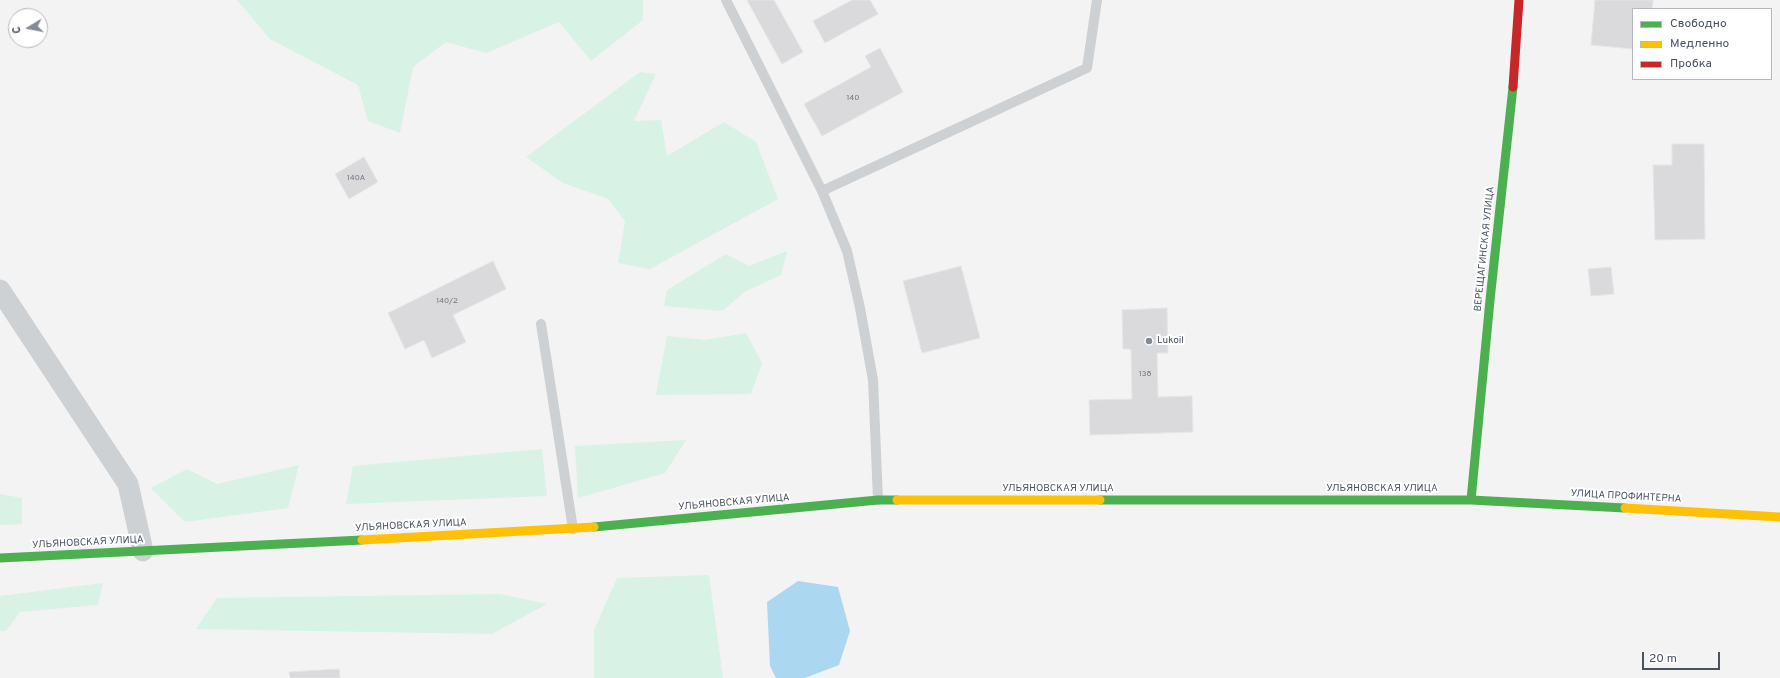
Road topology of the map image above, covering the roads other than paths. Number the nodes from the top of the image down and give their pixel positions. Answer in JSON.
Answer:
{"nodes":[{"id":1,"x":726,"y":0,"type":"edge"},
{"id":2,"x":1097,"y":0,"type":"edge"},
{"id":3,"x":1519,"y":0,"type":"edge"},
{"id":4,"x":822,"y":190,"type":"junction"},
{"id":5,"x":0,"y":290,"type":"edge"},
{"id":6,"x":541,"y":324,"type":"dead end"},
{"id":7,"x":878,"y":500,"type":"junction"},
{"id":8,"x":1471,"y":500,"type":"junction"},
{"id":9,"x":1780,"y":517,"type":"edge"},
{"id":10,"x":573,"y":529,"type":"junction"},
{"id":11,"x":144,"y":551,"type":"junction"},
{"id":12,"x":0,"y":558,"type":"edge"}],
"edges":[{"from":1,"to":4,"type":"lane"},
{"from":2,"to":4,"type":"lane"},
{"from":3,"to":8,"type":"main road","name":"ВЕРЕЩАГИНСКАЯ УЛИЦА"},
{"from":4,"to":7,"type":"lane"},
{"from":5,"to":11,"type":"street"},
{"from":6,"to":10,"type":"lane"},
{"from":7,"to":8,"type":"main road","name":"УЛЬЯНОВСКАЯ УЛИЦА"},
{"from":7,"to":10,"type":"main road","name":"УЛЬЯНОВСКАЯ УЛИЦА"},
{"from":8,"to":9,"type":"main road","name":"УЛИЦА ПРОФИНТЕРНА"},
{"from":10,"to":11,"type":"main road","name":"УЛЬЯНОВСКАЯ УЛИЦА"},
{"from":11,"to":12,"type":"main road","name":"УЛЬЯНОВСКАЯ УЛИЦА"}]}
